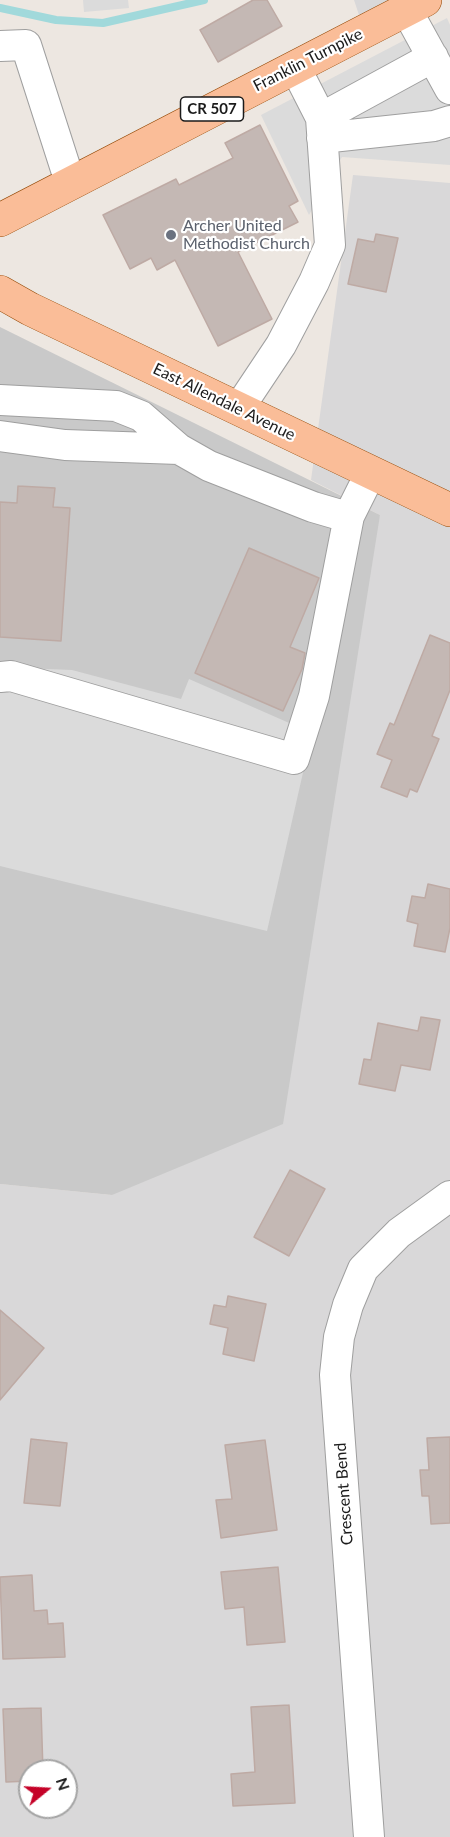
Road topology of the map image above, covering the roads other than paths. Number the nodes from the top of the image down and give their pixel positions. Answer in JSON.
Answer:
{"nodes":[{"id":1,"x":398,"y":8,"type":"edge"},
{"id":2,"x":0,"y":46,"type":"edge"},
{"id":3,"x":433,"y":57,"type":"junction"},
{"id":4,"x":295,"y":67,"type":"junction"},
{"id":5,"x":450,"y":89,"type":"edge"},
{"id":6,"x":450,"y":121,"type":"edge"},
{"id":7,"x":321,"y":128,"type":"junction"},
{"id":8,"x":70,"y":182,"type":"junction"},
{"id":9,"x":0,"y":220,"type":"edge"},
{"id":10,"x":0,"y":292,"type":"edge"},
{"id":11,"x":0,"y":400,"type":"edge"},
{"id":12,"x":239,"y":408,"type":"junction"},
{"id":13,"x":0,"y":436,"type":"edge"},
{"id":14,"x":178,"y":450,"type":"junction"},
{"id":15,"x":370,"y":472,"type":"junction"},
{"id":16,"x":450,"y":510,"type":"edge"},
{"id":17,"x":349,"y":516,"type":"junction"},
{"id":18,"x":0,"y":677,"type":"edge"},
{"id":19,"x":450,"y":1196,"type":"edge"},
{"id":20,"x":369,"y":1837,"type":"edge"}],
"edges":[{"from":1,"to":3,"type":"street"},
{"from":1,"to":4,"type":"main road","name":"Franklin Turnpike","number":"CR 507"},
{"from":2,"to":8,"type":"street"},
{"from":3,"to":5,"type":"street"},
{"from":3,"to":7,"type":"street"},
{"from":4,"to":7,"type":"street"},
{"from":4,"to":8,"type":"main road","name":"Franklin Turnpike","number":"CR 507"},
{"from":6,"to":7,"type":"street"},
{"from":7,"to":12,"type":"street"},
{"from":8,"to":9,"type":"main road","name":"Franklin Turnpike","number":"CR 507"},
{"from":10,"to":12,"type":"main road","name":"East Allendale Avenue"},
{"from":11,"to":14,"type":"street"},
{"from":12,"to":15,"type":"main road","name":"East Allendale Avenue"},
{"from":13,"to":14,"type":"street"},
{"from":14,"to":17,"type":"street"},
{"from":15,"to":16,"type":"main road","name":"East Allendale Avenue"},
{"from":15,"to":17,"type":"street"},
{"from":17,"to":18,"type":"street"},
{"from":19,"to":20,"type":"street","name":"Crescent Bend"}]}
